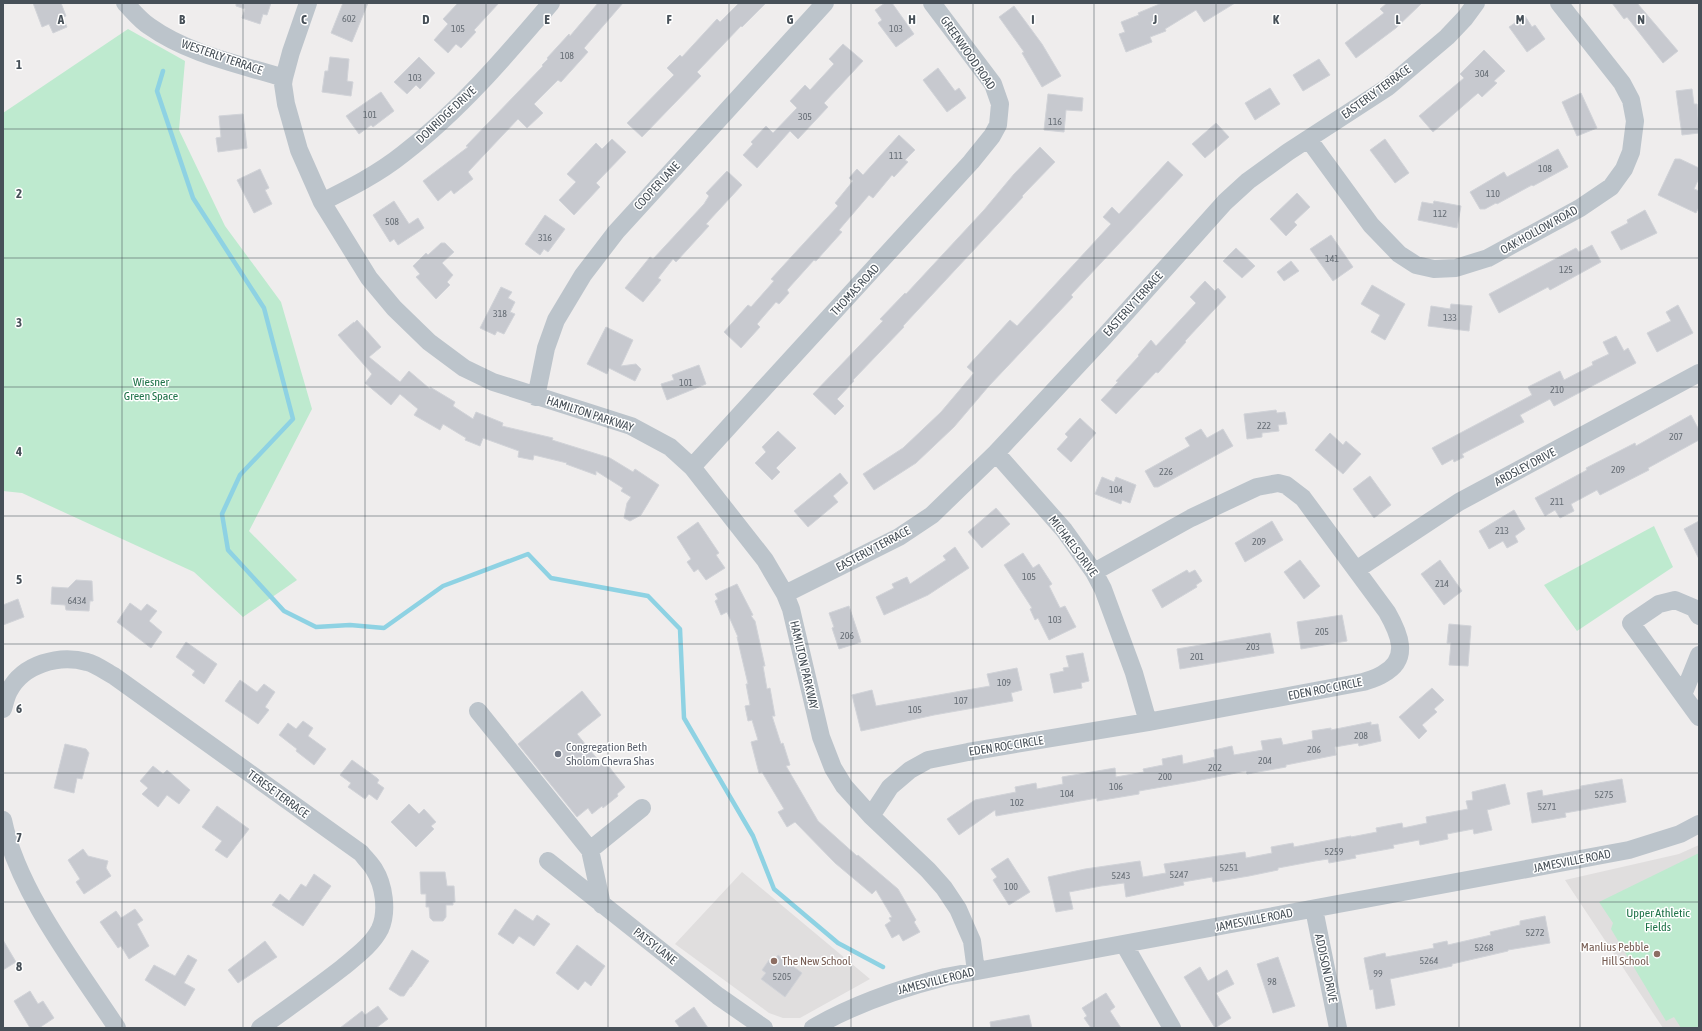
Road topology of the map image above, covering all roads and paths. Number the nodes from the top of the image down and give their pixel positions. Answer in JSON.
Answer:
{"nodes":[{"id":1,"x":124,"y":3,"type":"edge"},
{"id":2,"x":308,"y":3,"type":"edge"},
{"id":3,"x":551,"y":3,"type":"edge"},
{"id":4,"x":825,"y":3,"type":"edge"},
{"id":5,"x":932,"y":3,"type":"edge"},
{"id":6,"x":1476,"y":3,"type":"edge"},
{"id":7,"x":1560,"y":3,"type":"edge"},
{"id":8,"x":284,"y":78,"type":"junction"},
{"id":9,"x":1000,"y":104,"type":"joint"},
{"id":10,"x":1309,"y":140,"type":"junction"},
{"id":11,"x":322,"y":202,"type":"junction"},
{"id":12,"x":1699,"y":373,"type":"edge"},
{"id":13,"x":536,"y":397,"type":"junction"},
{"id":14,"x":996,"y":453,"type":"junction"},
{"id":15,"x":692,"y":467,"type":"junction"},
{"id":16,"x":1356,"y":570,"type":"junction"},
{"id":17,"x":1094,"y":572,"type":"junction"},
{"id":18,"x":785,"y":594,"type":"junction"},
{"id":19,"x":1699,"y":616,"type":"edge"},
{"id":20,"x":1699,"y":656,"type":"edge"},
{"id":21,"x":1683,"y":695,"type":"junction"},
{"id":22,"x":3,"y":708,"type":"edge"},
{"id":23,"x":478,"y":711,"type":"dead end"},
{"id":24,"x":1699,"y":717,"type":"edge"},
{"id":25,"x":1148,"y":722,"type":"junction"},
{"id":26,"x":642,"y":808,"type":"dead end"},
{"id":27,"x":871,"y":816,"type":"junction"},
{"id":28,"x":3,"y":820,"type":"edge"},
{"id":29,"x":1699,"y":824,"type":"edge"},
{"id":30,"x":590,"y":850,"type":"junction"},
{"id":31,"x":548,"y":862,"type":"dead end"},
{"id":32,"x":602,"y":905,"type":"junction"},
{"id":33,"x":1314,"y":909,"type":"junction"},
{"id":34,"x":1124,"y":944,"type":"junction"},
{"id":35,"x":976,"y":971,"type":"junction"},
{"id":36,"x":117,"y":1028,"type":"edge"},
{"id":37,"x":260,"y":1028,"type":"edge"},
{"id":38,"x":764,"y":1028,"type":"edge"},
{"id":39,"x":812,"y":1028,"type":"edge"},
{"id":40,"x":1172,"y":1028,"type":"edge"},
{"id":41,"x":1338,"y":1028,"type":"edge"}],
"edges":[{"from":1,"to":8,"type":"street","name":"WESTERLY TERRACE"},
{"from":2,"to":8,"type":"street","name":"HAMILTON PARKWAY"},
{"from":3,"to":11,"type":"street","name":"DONRIDGE DRIVE"},
{"from":4,"to":13,"type":"street","name":"COOPER LANE"},
{"from":5,"to":9,"type":"street","name":"GREENWOOD ROAD"},
{"from":6,"to":10,"type":"street","name":"EASTERLY TERRACE"},
{"from":7,"to":10,"type":"street","name":"OAK HOLLOW ROAD"},
{"from":8,"to":11,"type":"street","name":"HAMILTON PARKWAY"},
{"from":9,"to":15,"type":"street","name":"THOMAS ROAD"},
{"from":10,"to":14,"type":"street","name":"EASTERLY TERRACE"},
{"from":11,"to":13,"type":"street","name":"HAMILTON PARKWAY"},
{"from":12,"to":16,"type":"street","name":"ARDSLEY DRIVE"},
{"from":13,"to":15,"type":"street","name":"HAMILTON PARKWAY"},
{"from":14,"to":17,"type":"street","name":"MICHAELS DRIVE"},
{"from":14,"to":18,"type":"street","name":"EASTERLY TERRACE"},
{"from":15,"to":18,"type":"street","name":"HAMILTON PARKWAY"},
{"from":16,"to":17,"type":"street","name":"EDEN ROC CIRCLE"},
{"from":16,"to":25,"type":"street","name":"EDEN ROC CIRCLE"},
{"from":17,"to":25,"type":"street","name":"MICHAELS DRIVE"},
{"from":18,"to":27,"type":"street","name":"HAMILTON PARKWAY"},
{"from":19,"to":21,"type":"street"},
{"from":20,"to":21,"type":"street"},
{"from":21,"to":24,"type":"street"},
{"from":22,"to":37,"type":"street","name":"TERESE TERRACE"},
{"from":23,"to":30,"type":"street"},
{"from":25,"to":27,"type":"street","name":"EDEN ROC CIRCLE"},
{"from":26,"to":30,"type":"street"},
{"from":27,"to":35,"type":"street","name":"HAMILTON PARKWAY"},
{"from":28,"to":36,"type":"street"},
{"from":29,"to":33,"type":"street","name":"JAMESVILLE ROAD"},
{"from":30,"to":32,"type":"street"},
{"from":31,"to":32,"type":"street","name":"PATSY LANE"},
{"from":32,"to":38,"type":"street","name":"PATSY LANE"},
{"from":33,"to":34,"type":"street","name":"JAMESVILLE ROAD"},
{"from":33,"to":41,"type":"street","name":"ADDISON DRIVE"},
{"from":34,"to":35,"type":"street","name":"JAMESVILLE ROAD"},
{"from":34,"to":40,"type":"street"},
{"from":35,"to":39,"type":"street","name":"JAMESVILLE ROAD"}]}
